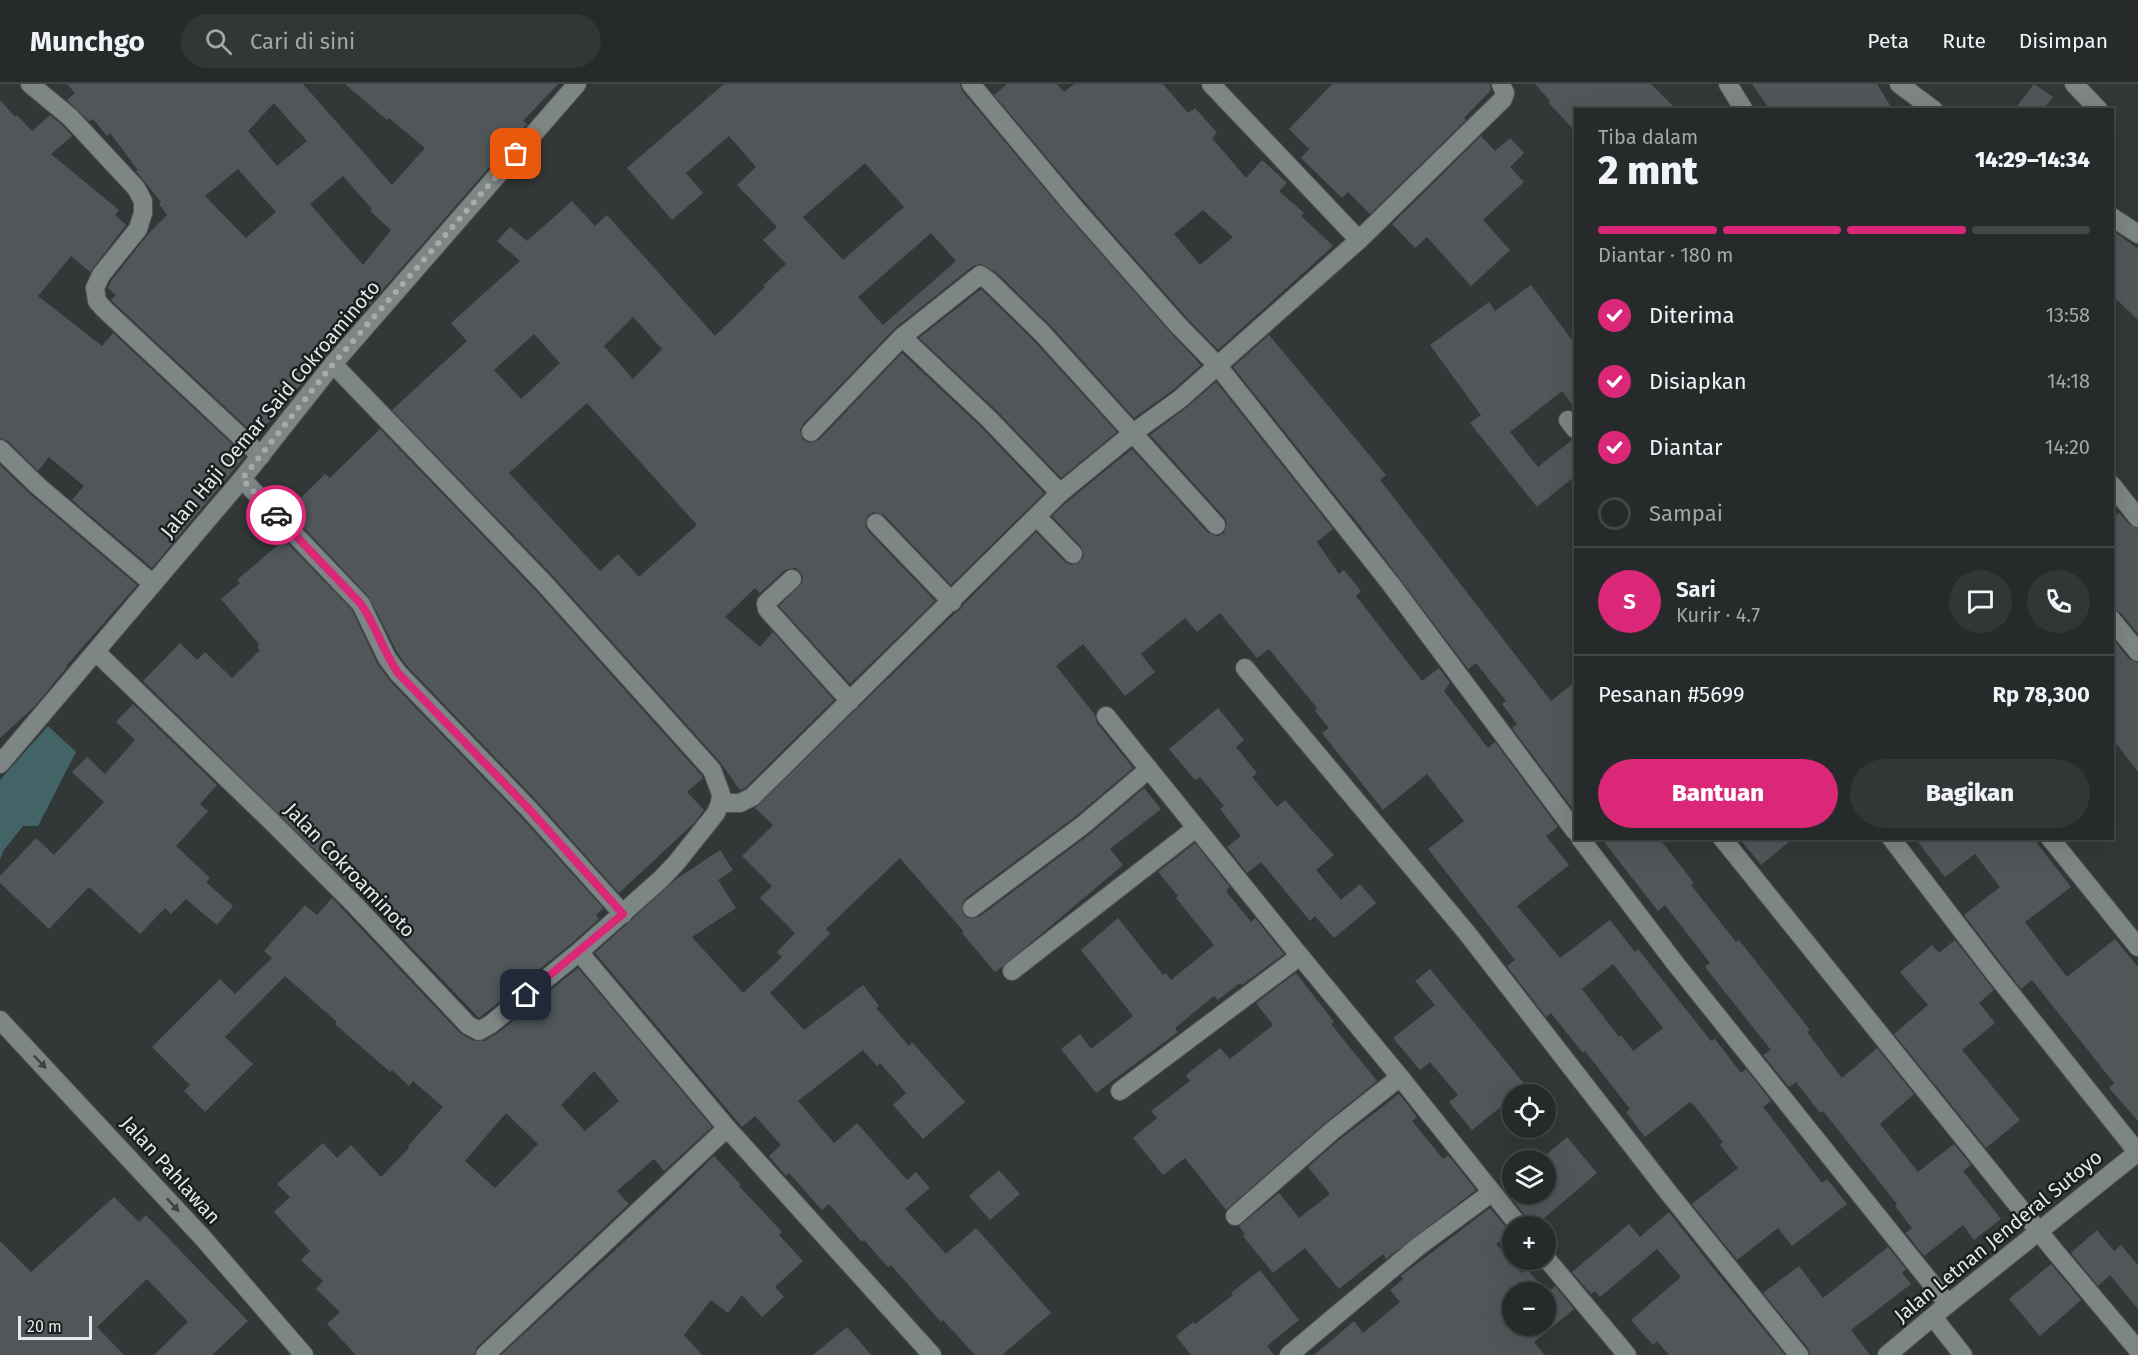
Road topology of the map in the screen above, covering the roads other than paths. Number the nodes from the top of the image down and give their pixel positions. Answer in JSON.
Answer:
{"nodes":[{"id":1,"x":30,"y":84,"type":"edge"},
{"id":2,"x":577,"y":84,"type":"edge"},
{"id":3,"x":971,"y":84,"type":"edge"},
{"id":4,"x":1211,"y":84,"type":"edge"},
{"id":5,"x":1501,"y":84,"type":"edge"},
{"id":6,"x":1728,"y":84,"type":"edge"},
{"id":7,"x":1899,"y":84,"type":"edge"},
{"id":8,"x":2074,"y":84,"type":"edge"},
{"id":9,"x":1743,"y":108,"type":"edge"},
{"id":10,"x":1931,"y":108,"type":"edge"},
{"id":11,"x":2097,"y":108,"type":"edge"},
{"id":12,"x":2114,"y":218,"type":"edge"},
{"id":13,"x":2138,"y":234,"type":"edge"},
{"id":14,"x":1359,"y":240,"type":"junction"},
{"id":15,"x":902,"y":337,"type":"junction"},
{"id":16,"x":333,"y":364,"type":"junction"},
{"id":17,"x":1217,"y":365,"type":"junction"},
{"id":18,"x":811,"y":432,"type":"dead end"},
{"id":19,"x":1132,"y":433,"type":"junction"},
{"id":20,"x":0,"y":449,"type":"edge"},
{"id":21,"x":261,"y":456,"type":"junction"},
{"id":22,"x":242,"y":479,"type":"junction"},
{"id":23,"x":2114,"y":488,"type":"edge"},
{"id":24,"x":1060,"y":493,"type":"junction"},
{"id":25,"x":1037,"y":516,"type":"junction"},
{"id":26,"x":2138,"y":518,"type":"edge"},
{"id":27,"x":876,"y":523,"type":"dead end"},
{"id":28,"x":1216,"y":525,"type":"dead end"},
{"id":29,"x":1073,"y":554,"type":"dead end"},
{"id":30,"x":792,"y":579,"type":"dead end"},
{"id":31,"x":153,"y":584,"type":"junction"},
{"id":32,"x":952,"y":602,"type":"junction"},
{"id":33,"x":2114,"y":622,"type":"edge"},
{"id":34,"x":96,"y":652,"type":"junction"},
{"id":35,"x":2138,"y":652,"type":"edge"},
{"id":36,"x":1245,"y":668,"type":"dead end"},
{"id":37,"x":850,"y":702,"type":"junction"},
{"id":38,"x":1107,"y":716,"type":"dead end"},
{"id":39,"x":0,"y":764,"type":"edge"},
{"id":40,"x":1149,"y":769,"type":"junction"},
{"id":41,"x":720,"y":803,"type":"junction"},
{"id":42,"x":1196,"y":828,"type":"junction"},
{"id":43,"x":1574,"y":830,"type":"edge"},
{"id":44,"x":1582,"y":840,"type":"edge"},
{"id":45,"x":1724,"y":840,"type":"edge"},
{"id":46,"x":1893,"y":840,"type":"edge"},
{"id":47,"x":2052,"y":840,"type":"edge"},
{"id":48,"x":972,"y":908,"type":"dead end"},
{"id":49,"x":623,"y":914,"type":"junction"},
{"id":50,"x":2138,"y":947,"type":"edge"},
{"id":51,"x":579,"y":952,"type":"junction"},
{"id":52,"x":1300,"y":956,"type":"junction"},
{"id":53,"x":1012,"y":971,"type":"dead end"},
{"id":54,"x":0,"y":1020,"type":"edge"},
{"id":55,"x":1400,"y":1077,"type":"junction"},
{"id":56,"x":1120,"y":1091,"type":"dead end"},
{"id":57,"x":727,"y":1128,"type":"junction"},
{"id":58,"x":2138,"y":1152,"type":"edge"},
{"id":59,"x":1491,"y":1192,"type":"junction"},
{"id":60,"x":1235,"y":1216,"type":"dead end"},
{"id":61,"x":1511,"y":1216,"type":"edge"},
{"id":62,"x":2040,"y":1231,"type":"junction"},
{"id":63,"x":1556,"y":1270,"type":"edge"},
{"id":64,"x":1948,"y":1304,"type":"junction"},
{"id":65,"x":1938,"y":1323,"type":"junction"},
{"id":66,"x":2138,"y":1350,"type":"edge"},
{"id":67,"x":1960,"y":1352,"type":"edge"},
{"id":68,"x":304,"y":1355,"type":"edge"},
{"id":69,"x":484,"y":1355,"type":"edge"},
{"id":70,"x":932,"y":1355,"type":"edge"},
{"id":71,"x":1289,"y":1355,"type":"edge"},
{"id":72,"x":1627,"y":1355,"type":"edge"},
{"id":73,"x":1799,"y":1355,"type":"edge"},
{"id":74,"x":1887,"y":1355,"type":"edge"}],
"edges":[{"from":1,"to":21,"type":"street"},
{"from":2,"to":16,"type":"street","name":"Jalan Haji Oemar Said Cokroaminoto"},
{"from":3,"to":17,"type":"street"},
{"from":4,"to":14,"type":"street"},
{"from":5,"to":14,"type":"street"},
{"from":6,"to":9,"type":"street"},
{"from":7,"to":10,"type":"street"},
{"from":8,"to":11,"type":"street"},
{"from":12,"to":13,"type":"street"},
{"from":14,"to":17,"type":"street"},
{"from":15,"to":18,"type":"street"},
{"from":15,"to":19,"type":"street"},
{"from":15,"to":24,"type":"street"},
{"from":16,"to":21,"type":"street","name":"Jalan Haji Oemar Said Cokroaminoto"},
{"from":16,"to":41,"type":"street"},
{"from":17,"to":19,"type":"street"},
{"from":17,"to":43,"type":"street"},
{"from":19,"to":24,"type":"street"},
{"from":19,"to":28,"type":"street"},
{"from":20,"to":31,"type":"street"},
{"from":21,"to":22,"type":"street","name":"Jalan Haji Oemar Said Cokroaminoto"},
{"from":22,"to":31,"type":"street","name":"Jalan Haji Oemar Said Cokroaminoto"},
{"from":22,"to":49,"type":"street"},
{"from":23,"to":26,"type":"street"},
{"from":24,"to":25,"type":"street"},
{"from":25,"to":29,"type":"street"},
{"from":25,"to":32,"type":"street"},
{"from":27,"to":32,"type":"street"},
{"from":30,"to":37,"type":"street"},
{"from":31,"to":34,"type":"street","name":"Jalan Haji Oemar Said Cokroaminoto"},
{"from":32,"to":37,"type":"street"},
{"from":33,"to":35,"type":"street"},
{"from":34,"to":39,"type":"street","name":"Jalan Haji Oemar Said Cokroaminoto"},
{"from":34,"to":51,"type":"street","name":"Jalan Cokroaminoto"},
{"from":36,"to":73,"type":"street"},
{"from":37,"to":41,"type":"street"},
{"from":38,"to":40,"type":"street"},
{"from":40,"to":42,"type":"street"},
{"from":40,"to":48,"type":"street"},
{"from":41,"to":49,"type":"street"},
{"from":42,"to":52,"type":"street"},
{"from":42,"to":53,"type":"street"},
{"from":44,"to":64,"type":"street"},
{"from":45,"to":62,"type":"street"},
{"from":46,"to":58,"type":"street"},
{"from":47,"to":50,"type":"street"},
{"from":49,"to":51,"type":"street"},
{"from":51,"to":57,"type":"street"},
{"from":52,"to":55,"type":"street"},
{"from":52,"to":56,"type":"street"},
{"from":54,"to":68,"type":"street","name":"Jalan Pahlawan","one_way":true},
{"from":55,"to":59,"type":"street"},
{"from":55,"to":60,"type":"street"},
{"from":57,"to":69,"type":"street"},
{"from":57,"to":70,"type":"street"},
{"from":58,"to":62,"type":"street","name":"Jalan Letnan Jenderal Sutoyo"},
{"from":59,"to":61,"type":"street"},
{"from":59,"to":71,"type":"street"},
{"from":62,"to":64,"type":"street","name":"Jalan Letnan Jenderal Sutoyo"},
{"from":62,"to":66,"type":"street"},
{"from":63,"to":72,"type":"street"},
{"from":64,"to":65,"type":"street","name":"Jalan Letnan Jenderal Sutoyo"},
{"from":65,"to":67,"type":"street"},
{"from":65,"to":74,"type":"street","name":"Jalan Letnan Jenderal Sutoyo"}]}
